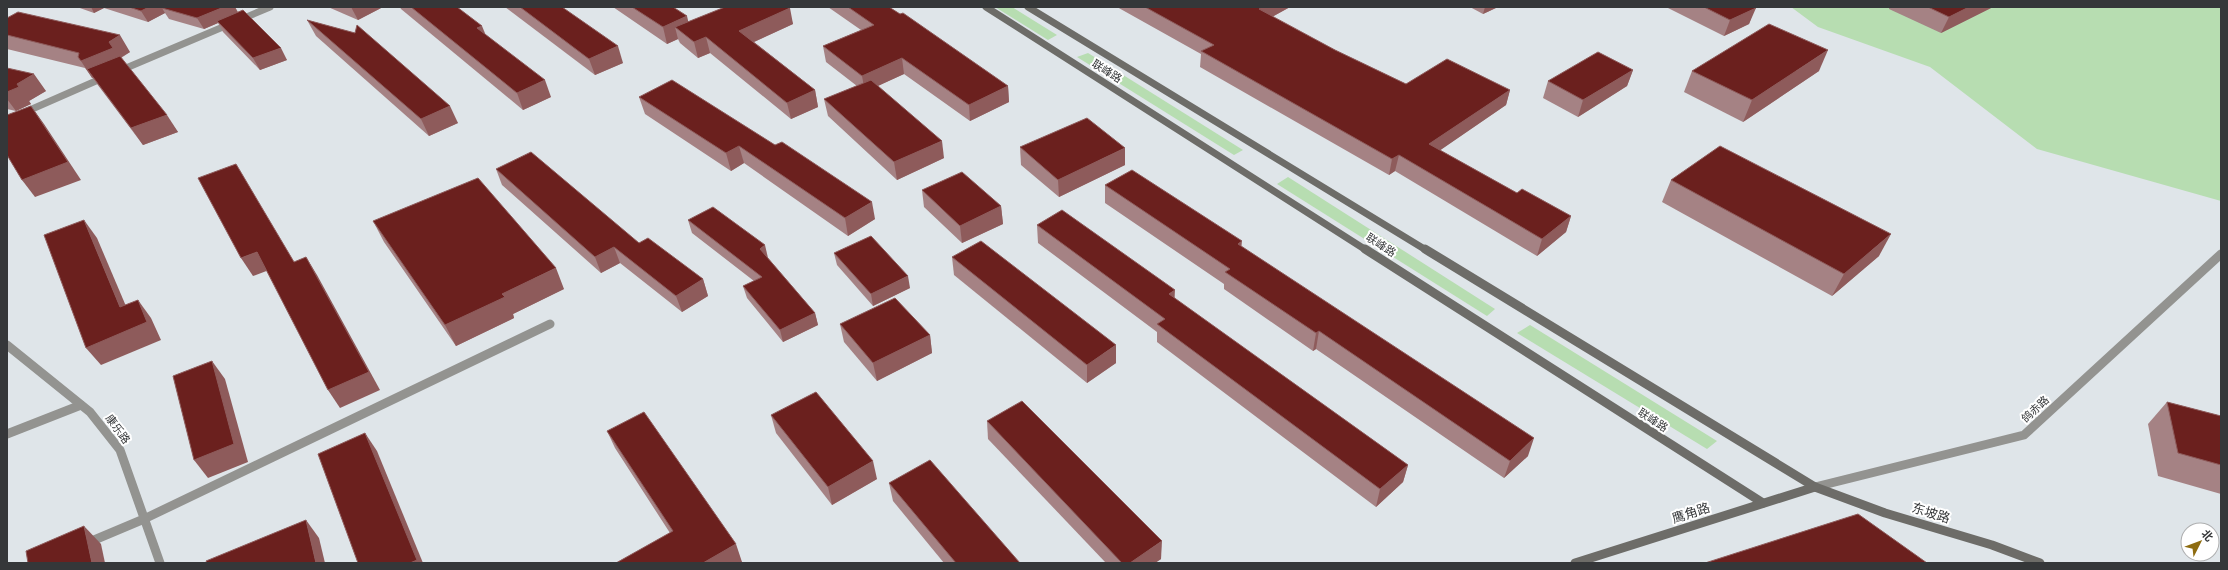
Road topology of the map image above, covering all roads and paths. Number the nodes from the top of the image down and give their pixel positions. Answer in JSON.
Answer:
{"nodes":[{"id":1,"x":270,"y":7,"type":"edge"},
{"id":2,"x":986,"y":7,"type":"edge"},
{"id":3,"x":1028,"y":7,"type":"edge"},
{"id":4,"x":7,"y":120,"type":"edge"},
{"id":5,"x":2221,"y":254,"type":"edge"},
{"id":6,"x":550,"y":324,"type":"dead end"},
{"id":7,"x":7,"y":345,"type":"edge"},
{"id":8,"x":81,"y":405,"type":"junction"},
{"id":9,"x":7,"y":434,"type":"edge"},
{"id":10,"x":1815,"y":487,"type":"junction"},
{"id":11,"x":1763,"y":503,"type":"junction"},
{"id":12,"x":144,"y":519,"type":"junction"},
{"id":13,"x":75,"y":548,"type":"edge"},
{"id":14,"x":160,"y":563,"type":"edge"},
{"id":15,"x":1574,"y":563,"type":"edge"},
{"id":16,"x":2040,"y":563,"type":"edge"}],
"edges":[{"from":1,"to":4,"type":"street"},
{"from":2,"to":11,"type":"main road","name":"联峰路"},
{"from":3,"to":10,"type":"main road","name":"联峰路"},
{"from":5,"to":10,"type":"street","name":"鸽赤路"},
{"from":6,"to":12,"type":"street"},
{"from":7,"to":8,"type":"street","name":"康乐路"},
{"from":8,"to":9,"type":"street"},
{"from":8,"to":12,"type":"street","name":"康乐路"},
{"from":10,"to":11,"type":"main road","name":"鹰角路"},
{"from":10,"to":16,"type":"main road","name":"东坡路"},
{"from":11,"to":15,"type":"main road","name":"鹰角路"},
{"from":12,"to":13,"type":"street"},
{"from":12,"to":14,"type":"street","name":"康乐路"}]}
